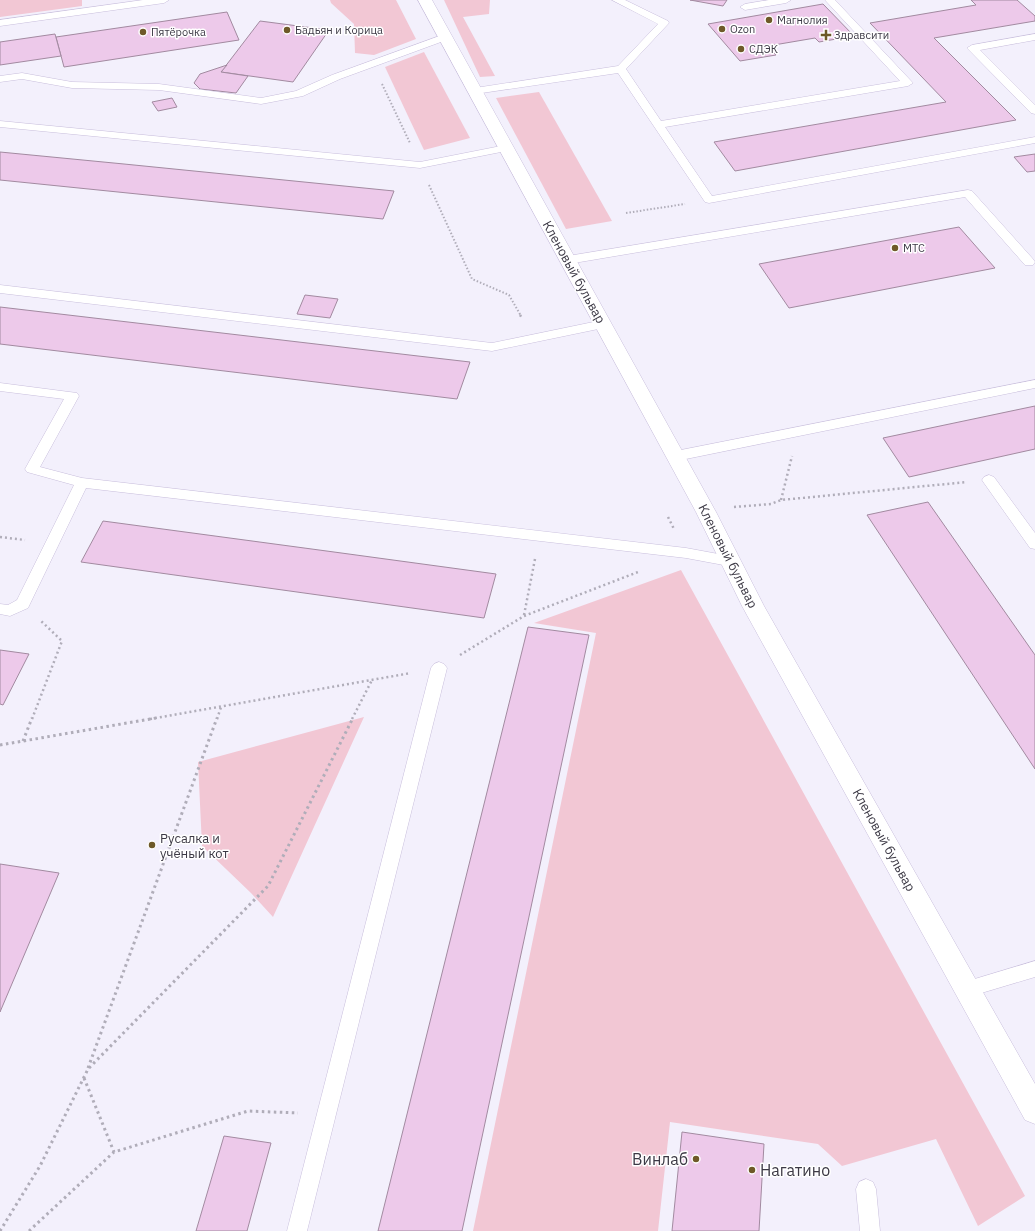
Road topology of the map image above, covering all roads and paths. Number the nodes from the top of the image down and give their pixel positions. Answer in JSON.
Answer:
{"nodes":[{"id":1,"x":164,"y":0,"type":"edge"},
{"id":2,"x":425,"y":0,"type":"edge"},
{"id":3,"x":617,"y":0,"type":"edge"},
{"id":4,"x":786,"y":0,"type":"edge"},
{"id":5,"x":830,"y":0,"type":"edge"},
{"id":6,"x":745,"y":7,"type":"dead end"},
{"id":7,"x":0,"y":23,"type":"edge"},
{"id":8,"x":445,"y":37,"type":"junction"},
{"id":9,"x":1035,"y":37,"type":"edge"},
{"id":10,"x":621,"y":69,"type":"junction"},
{"id":11,"x":0,"y":79,"type":"edge"},
{"id":12,"x":382,"y":83,"type":"dead end"},
{"id":13,"x":475,"y":91,"type":"junction"},
{"id":14,"x":1035,"y":111,"type":"edge"},
{"id":15,"x":0,"y":124,"type":"edge"},
{"id":16,"x":658,"y":126,"type":"junction"},
{"id":17,"x":1035,"y":140,"type":"edge"},
{"id":18,"x":506,"y":148,"type":"junction"},
{"id":19,"x":420,"y":165,"type":"junction"},
{"id":20,"x":686,"y":204,"type":"dead end"},
{"id":21,"x":626,"y":213,"type":"dead end"},
{"id":22,"x":568,"y":260,"type":"junction"},
{"id":23,"x":1029,"y":262,"type":"dead end"},
{"id":24,"x":0,"y":289,"type":"edge"},
{"id":25,"x":603,"y":324,"type":"junction"},
{"id":26,"x":533,"y":338,"type":"junction"},
{"id":27,"x":1035,"y":384,"type":"edge"},
{"id":28,"x":0,"y":387,"type":"edge"},
{"id":29,"x":797,"y":432,"type":"junction"},
{"id":30,"x":676,"y":456,"type":"junction"},
{"id":31,"x":989,"y":480,"type":"joint"},
{"id":32,"x":82,"y":484,"type":"junction"},
{"id":33,"x":781,"y":500,"type":"junction"},
{"id":34,"x":731,"y":507,"type":"dead end"},
{"id":35,"x":668,"y":517,"type":"dead end"},
{"id":36,"x":539,"y":536,"type":"junction"},
{"id":37,"x":1035,"y":544,"type":"edge"},
{"id":38,"x":686,"y":553,"type":"junction"},
{"id":39,"x":729,"y":561,"type":"junction"},
{"id":40,"x":642,"y":570,"type":"dead end"},
{"id":41,"x":23,"y":604,"type":"junction"},
{"id":42,"x":0,"y":609,"type":"edge"},
{"id":43,"x":524,"y":616,"type":"junction"},
{"id":44,"x":439,"y":668,"type":"junction"},
{"id":45,"x":372,"y":680,"type":"junction"},
{"id":46,"x":221,"y":706,"type":"junction"},
{"id":47,"x":23,"y":741,"type":"junction"},
{"id":48,"x":0,"y":745,"type":"edge"},
{"id":49,"x":1035,"y":969,"type":"edge"},
{"id":50,"x":968,"y":989,"type":"junction"},
{"id":51,"x":88,"y":1069,"type":"junction"},
{"id":52,"x":1035,"y":1111,"type":"edge"},
{"id":53,"x":327,"y":1114,"type":"junction"},
{"id":54,"x":114,"y":1152,"type":"junction"},
{"id":55,"x":866,"y":1189,"type":"dead end"},
{"id":56,"x":0,"y":1231,"type":"edge"},
{"id":57,"x":29,"y":1231,"type":"edge"},
{"id":58,"x":297,"y":1231,"type":"edge"},
{"id":59,"x":870,"y":1231,"type":"edge"}],
"edges":[{"from":1,"to":7,"type":"lane"},
{"from":2,"to":8,"type":"street","name":"Кленовый бульвар"},
{"from":3,"to":10,"type":"lane"},
{"from":4,"to":6,"type":"lane"},
{"from":5,"to":16,"type":"lane"},
{"from":8,"to":11,"type":"lane"},
{"from":8,"to":13,"type":"street","name":"Кленовый бульвар"},
{"from":9,"to":14,"type":"lane"},
{"from":10,"to":13,"type":"lane"},
{"from":10,"to":16,"type":"lane"},
{"from":12,"to":19,"type":"path"},
{"from":13,"to":18,"type":"street","name":"Кленовый бульвар"},
{"from":15,"to":19,"type":"lane"},
{"from":16,"to":17,"type":"lane"},
{"from":18,"to":19,"type":"lane"},
{"from":18,"to":22,"type":"street","name":"Кленовый бульвар"},
{"from":19,"to":26,"type":"path"},
{"from":20,"to":21,"type":"path"},
{"from":22,"to":23,"type":"lane"},
{"from":22,"to":25,"type":"street","name":"Кленовый бульвар"},
{"from":24,"to":26,"type":"lane"},
{"from":25,"to":26,"type":"lane"},
{"from":25,"to":30,"type":"street","name":"Кленовый бульвар"},
{"from":27,"to":29,"type":"lane"},
{"from":28,"to":32,"type":"lane"},
{"from":29,"to":30,"type":"lane"},
{"from":29,"to":33,"type":"path"},
{"from":30,"to":39,"type":"street","name":"Кленовый бульвар"},
{"from":31,"to":33,"type":"path"},
{"from":31,"to":37,"type":"lane"},
{"from":32,"to":36,"type":"lane"},
{"from":32,"to":41,"type":"lane"},
{"from":33,"to":34,"type":"path"},
{"from":35,"to":38,"type":"path"},
{"from":36,"to":38,"type":"lane"},
{"from":36,"to":43,"type":"path"},
{"from":38,"to":39,"type":"lane"},
{"from":39,"to":50,"type":"street","name":"Кленовый бульвар"},
{"from":40,"to":43,"type":"path"},
{"from":41,"to":42,"type":"lane"},
{"from":41,"to":47,"type":"path"},
{"from":43,"to":44,"type":"path"},
{"from":44,"to":45,"type":"path"},
{"from":44,"to":53,"type":"lane"},
{"from":45,"to":46,"type":"path"},
{"from":45,"to":51,"type":"path"},
{"from":46,"to":47,"type":"path"},
{"from":46,"to":51,"type":"path"},
{"from":47,"to":48,"type":"path"},
{"from":49,"to":50,"type":"lane"},
{"from":50,"to":52,"type":"street","name":"Кленовый бульвар"},
{"from":51,"to":54,"type":"path"},
{"from":51,"to":56,"type":"path"},
{"from":53,"to":54,"type":"path"},
{"from":53,"to":58,"type":"lane"},
{"from":54,"to":57,"type":"path"},
{"from":55,"to":59,"type":"lane"}]}
